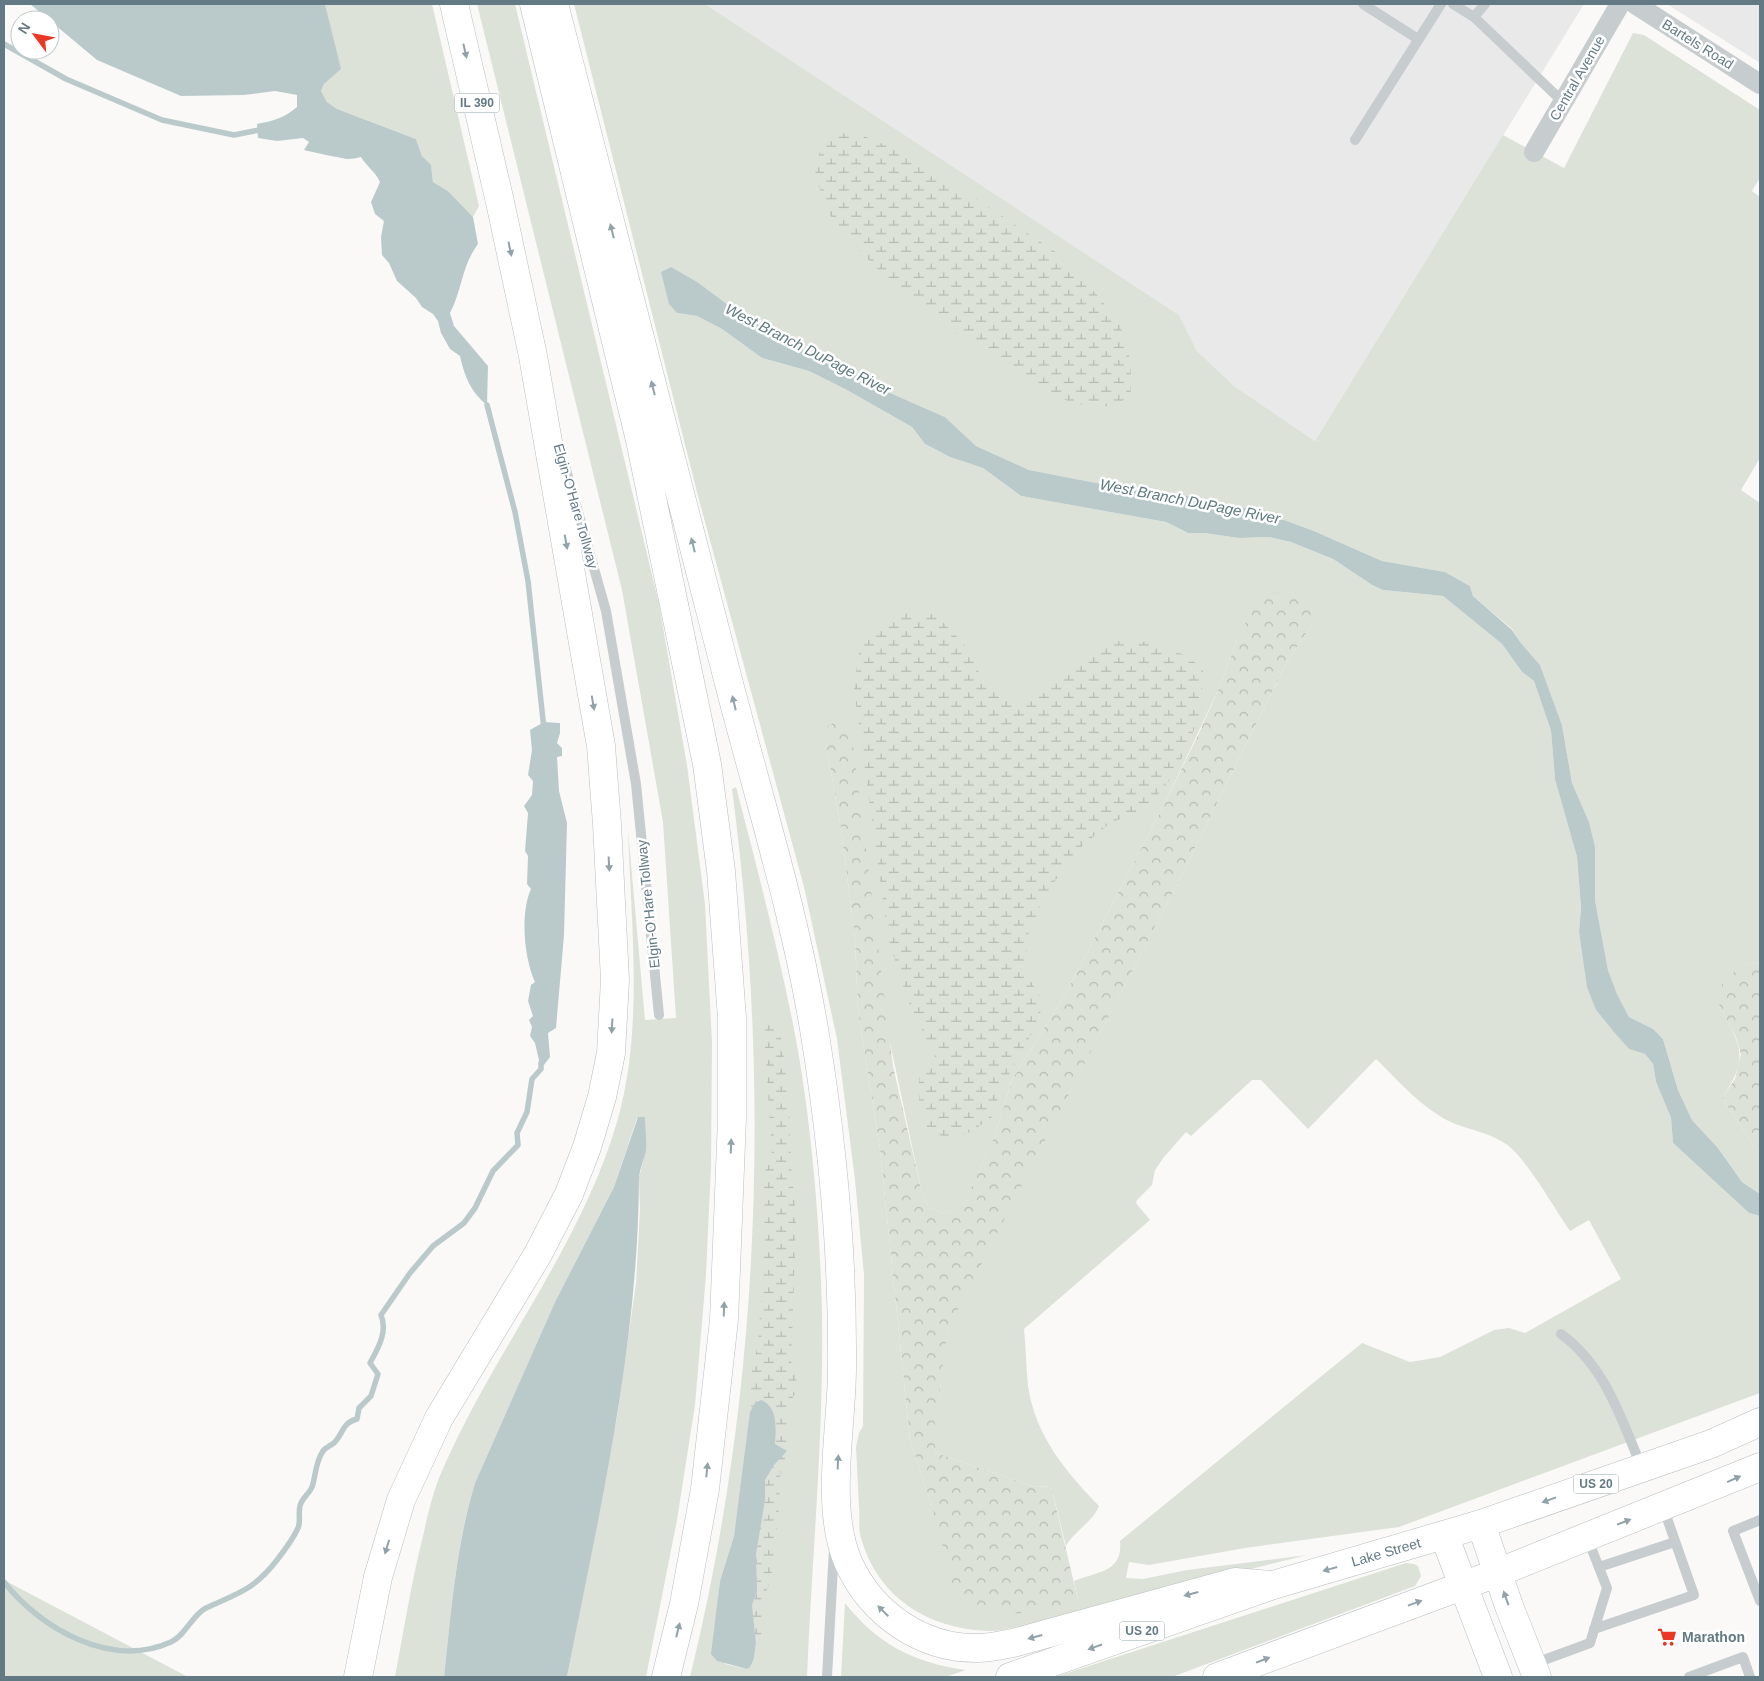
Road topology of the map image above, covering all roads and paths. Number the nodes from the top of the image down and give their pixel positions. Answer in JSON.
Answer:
{"nodes":[{"id":1,"x":454,"y":4,"type":"edge"},
{"id":2,"x":534,"y":4,"type":"edge"},
{"id":3,"x":554,"y":4,"type":"edge"},
{"id":4,"x":1363,"y":4,"type":"edge"},
{"id":5,"x":1441,"y":4,"type":"edge"},
{"id":6,"x":1453,"y":4,"type":"edge"},
{"id":7,"x":1485,"y":4,"type":"edge"},
{"id":8,"x":1620,"y":4,"type":"edge"},
{"id":9,"x":1635,"y":4,"type":"edge"},
{"id":10,"x":1474,"y":17,"type":"junction"},
{"id":11,"x":1418,"y":39,"type":"junction"},
{"id":12,"x":1760,"y":84,"type":"edge"},
{"id":13,"x":1562,"y":102,"type":"junction"},
{"id":14,"x":1355,"y":140,"type":"dead end"},
{"id":15,"x":1534,"y":152,"type":"dead end"},
{"id":16,"x":533,"y":356,"type":"junction"},
{"id":17,"x":659,"y":1016,"type":"dead end"},
{"id":18,"x":1561,"y":1334,"type":"dead end"},
{"id":19,"x":1760,"y":1422,"type":"edge"},
{"id":20,"x":1642,"y":1467,"type":"junction"},
{"id":21,"x":1760,"y":1467,"type":"edge"},
{"id":22,"x":1663,"y":1507,"type":"junction"},
{"id":23,"x":836,"y":1512,"type":"junction"},
{"id":24,"x":1760,"y":1520,"type":"edge"},
{"id":25,"x":1481,"y":1524,"type":"junction"},
{"id":26,"x":1444,"y":1536,"type":"junction"},
{"id":27,"x":1587,"y":1537,"type":"junction"},
{"id":28,"x":1675,"y":1542,"type":"junction"},
{"id":29,"x":1599,"y":1567,"type":"junction"},
{"id":30,"x":1497,"y":1573,"type":"junction"},
{"id":31,"x":1274,"y":1585,"type":"junction"},
{"id":32,"x":1463,"y":1586,"type":"junction"},
{"id":33,"x":1760,"y":1601,"type":"edge"},
{"id":34,"x":1594,"y":1629,"type":"junction"},
{"id":35,"x":1535,"y":1671,"type":"edge"},
{"id":36,"x":358,"y":1677,"type":"edge"},
{"id":37,"x":666,"y":1677,"type":"edge"},
{"id":38,"x":827,"y":1677,"type":"edge"},
{"id":39,"x":1010,"y":1677,"type":"edge"},
{"id":40,"x":1217,"y":1677,"type":"edge"},
{"id":41,"x":1498,"y":1677,"type":"edge"},
{"id":42,"x":1689,"y":1677,"type":"edge"},
{"id":43,"x":1750,"y":1677,"type":"edge"}],
"edges":[{"from":1,"to":16,"type":"main road","name":"Elgin-O'Hare Tollway","number":"IL 390","one_way":true},
{"from":37,"to":2,"type":"main road","one_way":true},
{"from":23,"to":3,"type":"main road","one_way":true},
{"from":4,"to":11,"type":"lane"},
{"from":5,"to":11,"type":"lane"},
{"from":6,"to":10,"type":"lane"},
{"from":7,"to":10,"type":"lane"},
{"from":8,"to":13,"type":"street","name":"Central Avenue"},
{"from":9,"to":12,"type":"street","name":"Bartels Road"},
{"from":10,"to":13,"type":"lane"},
{"from":11,"to":14,"type":"lane"},
{"from":13,"to":15,"type":"street","name":"Central Avenue"},
{"from":16,"to":17,"type":"lane","name":"Elgin-O'Hare Tollway"},
{"from":16,"to":36,"type":"main road","one_way":true},
{"from":18,"to":20,"type":"lane"},
{"from":19,"to":20,"type":"main road","name":"Lake Street","number":"US 20"},
{"from":20,"to":25,"type":"main road","name":"Lake Street","number":"US 20","one_way":true},
{"from":22,"to":21,"type":"main road","one_way":true},
{"from":27,"to":22,"type":"main road","one_way":true},
{"from":22,"to":28,"type":"lane"},
{"from":31,"to":23,"type":"main road","one_way":true},
{"from":23,"to":38,"type":"lane"},
{"from":24,"to":33,"type":"lane"},
{"from":25,"to":26,"type":"main road","name":"Lake Street","number":"US 20"},
{"from":25,"to":30,"type":"main road"},
{"from":26,"to":31,"type":"main road","name":"Lake Street","number":"US 20","one_way":true},
{"from":26,"to":32,"type":"main road"},
{"from":27,"to":29,"type":"lane"},
{"from":27,"to":30,"type":"main road"},
{"from":28,"to":29,"type":"lane"},
{"from":28,"to":34,"type":"lane"},
{"from":29,"to":34,"type":"lane"},
{"from":30,"to":32,"type":"main road"},
{"from":35,"to":30,"type":"main road","one_way":true},
{"from":31,"to":39,"type":"main road","name":"Lake Street","number":"US 20","one_way":true},
{"from":40,"to":32,"type":"main road","one_way":true},
{"from":32,"to":41,"type":"main road"},
{"from":34,"to":35,"type":"lane"},
{"from":42,"to":43,"type":"lane"}]}
